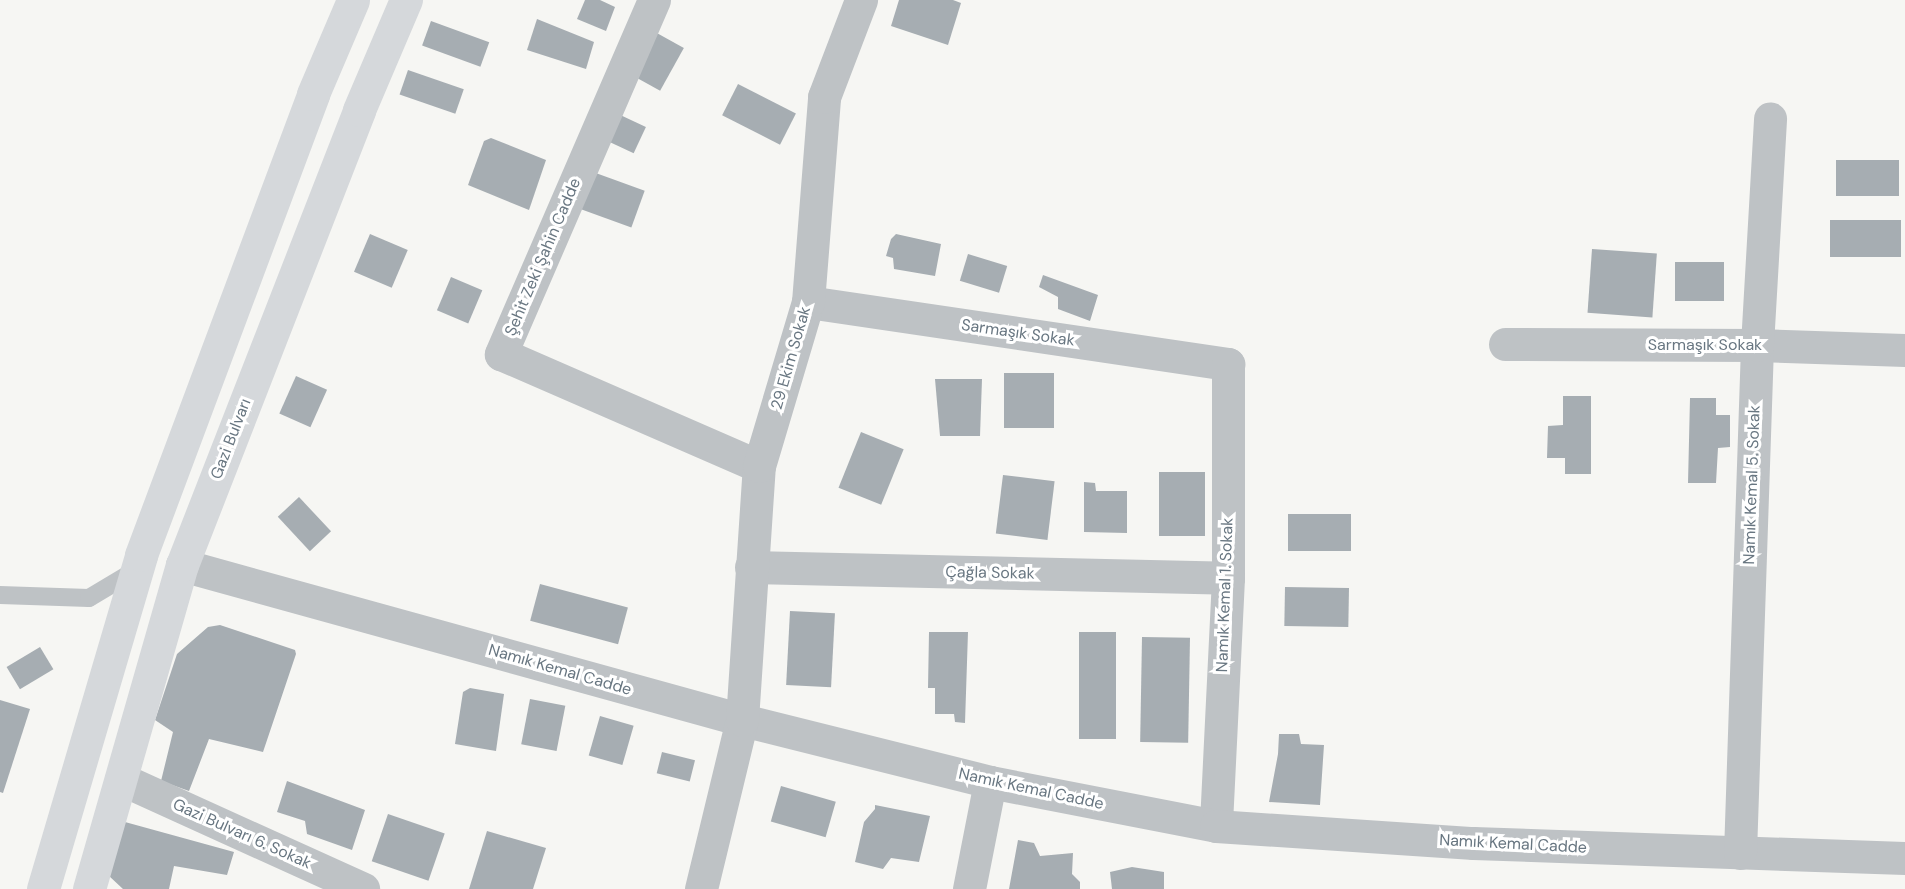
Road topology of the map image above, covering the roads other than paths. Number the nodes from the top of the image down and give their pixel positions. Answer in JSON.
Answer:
{"nodes":[{"id":1,"x":353,"y":0,"type":"edge"},
{"id":2,"x":406,"y":0,"type":"edge"},
{"id":3,"x":654,"y":0,"type":"edge"},
{"id":4,"x":861,"y":0,"type":"edge"},
{"id":5,"x":1770,"y":118,"type":"dead end"},
{"id":6,"x":808,"y":302,"type":"junction"},
{"id":7,"x":1505,"y":344,"type":"dead end"},
{"id":8,"x":1757,"y":345,"type":"junction"},
{"id":9,"x":1905,"y":350,"type":"edge"},
{"id":10,"x":1228,"y":364,"type":"joint"},
{"id":11,"x":759,"y":466,"type":"junction"},
{"id":12,"x":182,"y":565,"type":"junction"},
{"id":13,"x":751,"y":567,"type":"junction"},
{"id":14,"x":137,"y":569,"type":"junction"},
{"id":15,"x":1228,"y":578,"type":"junction"},
{"id":16,"x":0,"y":595,"type":"edge"},
{"id":17,"x":742,"y":720,"type":"junction"},
{"id":18,"x":121,"y":779,"type":"junction"},
{"id":19,"x":990,"y":782,"type":"junction"},
{"id":20,"x":1216,"y":825,"type":"junction"},
{"id":21,"x":1740,"y":854,"type":"junction"},
{"id":22,"x":1905,"y":858,"type":"edge"},
{"id":23,"x":43,"y":889,"type":"edge"},
{"id":24,"x":89,"y":889,"type":"edge"},
{"id":25,"x":363,"y":889,"type":"edge"},
{"id":26,"x":701,"y":889,"type":"edge"},
{"id":27,"x":969,"y":889,"type":"edge"}],
"edges":[{"from":1,"to":14,"type":"main road"},
{"from":2,"to":12,"type":"main road","name":"Gazi Bulvarı"},
{"from":3,"to":11,"type":"street","name":"Şehit Zeki Şahin Cadde"},
{"from":4,"to":6,"type":"street","name":"29 Ekim Sokak"},
{"from":5,"to":8,"type":"street","name":"Namık Kemal 5. Sokak"},
{"from":6,"to":10,"type":"street","name":"Sarmaşık Sokak"},
{"from":6,"to":11,"type":"street","name":"29 Ekim Sokak"},
{"from":7,"to":8,"type":"street","name":"Sarmaşık Sokak"},
{"from":8,"to":9,"type":"street","name":"Sarmaşık Sokak"},
{"from":8,"to":21,"type":"street","name":"Namık Kemal 5. Sokak"},
{"from":10,"to":15,"type":"street","name":"Namık Kemal 1. Sokak"},
{"from":11,"to":13,"type":"street","name":"29 Ekim Sokak"},
{"from":12,"to":17,"type":"street","name":"Namık Kemal Cadde"},
{"from":12,"to":18,"type":"main road","name":"Gazi Bulvarı"},
{"from":13,"to":15,"type":"street","name":"Çağla Sokak"},
{"from":13,"to":17,"type":"street","name":"29 Ekim Sokak"},
{"from":14,"to":16,"type":"lane"},
{"from":14,"to":23,"type":"main road"},
{"from":15,"to":20,"type":"street","name":"Namık Kemal 1. Sokak"},
{"from":17,"to":19,"type":"street","name":"Namık Kemal Cadde"},
{"from":17,"to":26,"type":"street","name":"29 Ekim Sokak"},
{"from":18,"to":24,"type":"main road","name":"Gazi Bulvarı"},
{"from":18,"to":25,"type":"street","name":"Gazi Bulvarı 6. Sokak"},
{"from":19,"to":20,"type":"street","name":"Namık Kemal Cadde"},
{"from":19,"to":27,"type":"street"},
{"from":20,"to":21,"type":"street","name":"Namık Kemal Cadde"},
{"from":21,"to":22,"type":"street","name":"Namık Kemal Cadde"}]}
